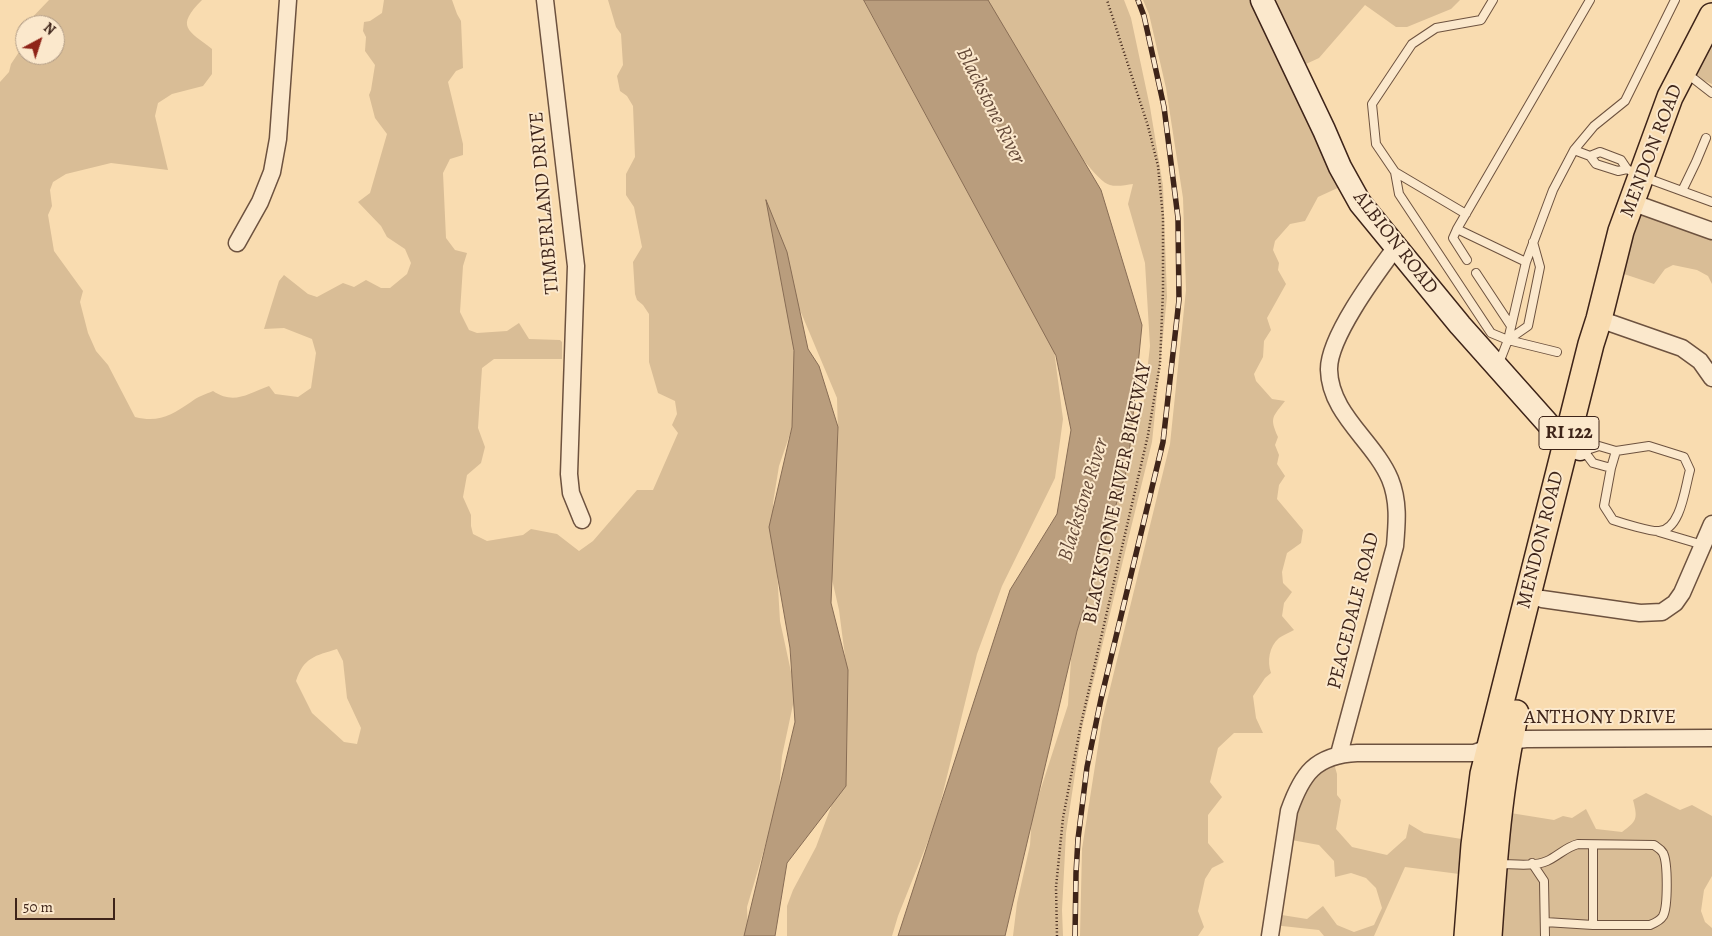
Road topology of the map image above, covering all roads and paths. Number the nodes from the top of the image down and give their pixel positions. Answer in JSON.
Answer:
{"nodes":[{"id":1,"x":288,"y":0,"type":"edge"},
{"id":2,"x":545,"y":0,"type":"edge"},
{"id":3,"x":1107,"y":0,"type":"edge"},
{"id":4,"x":1262,"y":0,"type":"edge"},
{"id":5,"x":1493,"y":0,"type":"edge"},
{"id":6,"x":1590,"y":0,"type":"edge"},
{"id":7,"x":1675,"y":0,"type":"edge"},
{"id":8,"x":1712,"y":16,"type":"edge"},
{"id":9,"x":1712,"y":39,"type":"edge"},
{"id":10,"x":1703,"y":86,"type":"edge"},
{"id":11,"x":1706,"y":138,"type":"dead end"},
{"id":12,"x":1574,"y":150,"type":"junction"},
{"id":13,"x":1590,"y":156,"type":"junction"},
{"id":14,"x":1395,"y":172,"type":"junction"},
{"id":15,"x":1641,"y":175,"type":"junction"},
{"id":16,"x":1682,"y":191,"type":"junction"},
{"id":17,"x":1712,"y":202,"type":"edge"},
{"id":18,"x":1639,"y":204,"type":"junction"},
{"id":19,"x":1466,"y":214,"type":"junction"},
{"id":20,"x":1457,"y":229,"type":"junction"},
{"id":21,"x":1712,"y":231,"type":"edge"},
{"id":22,"x":1533,"y":242,"type":"junction"},
{"id":23,"x":237,"y":243,"type":"dead end"},
{"id":24,"x":1396,"y":247,"type":"junction"},
{"id":25,"x":1467,"y":260,"type":"dead end"},
{"id":26,"x":1526,"y":262,"type":"junction"},
{"id":27,"x":1476,"y":273,"type":"dead end"},
{"id":28,"x":1606,"y":321,"type":"junction"},
{"id":29,"x":1512,"y":326,"type":"junction"},
{"id":30,"x":1508,"y":340,"type":"junction"},
{"id":31,"x":1557,"y":352,"type":"dead end"},
{"id":32,"x":1497,"y":368,"type":"junction"},
{"id":33,"x":1712,"y":378,"type":"edge"},
{"id":34,"x":1576,"y":448,"type":"junction"},
{"id":35,"x":1616,"y":450,"type":"junction"},
{"id":36,"x":1611,"y":468,"type":"junction"},
{"id":37,"x":582,"y":520,"type":"dead end"},
{"id":38,"x":1712,"y":524,"type":"edge"},
{"id":39,"x":1658,"y":532,"type":"junction"},
{"id":40,"x":1702,"y":545,"type":"junction"},
{"id":41,"x":1542,"y":599,"type":"junction"},
{"id":42,"x":1712,"y":738,"type":"edge"},
{"id":43,"x":1500,"y":744,"type":"junction"},
{"id":44,"x":1339,"y":754,"type":"junction"},
{"id":45,"x":1593,"y":845,"type":"junction"},
{"id":46,"x":1532,"y":863,"type":"junction"},
{"id":47,"x":1483,"y":864,"type":"junction"},
{"id":48,"x":1545,"y":922,"type":"junction"},
{"id":49,"x":1593,"y":925,"type":"junction"},
{"id":50,"x":1057,"y":936,"type":"edge"},
{"id":51,"x":1270,"y":936,"type":"edge"},
{"id":52,"x":1467,"y":936,"type":"edge"},
{"id":53,"x":1489,"y":936,"type":"edge"},
{"id":54,"x":1545,"y":936,"type":"edge"}],
"edges":[{"from":1,"to":23,"type":"street"},
{"from":2,"to":37,"type":"street","name":"TIMBERLAND DRIVE"},
{"from":3,"to":50,"type":"path","name":"BLACKSTONE RIVER BIKEWAY"},
{"from":4,"to":24,"type":"street","name":"ALBION ROAD"},
{"from":5,"to":14,"type":"lane"},
{"from":6,"to":19,"type":"lane"},
{"from":7,"to":12,"type":"lane"},
{"from":8,"to":15,"type":"main road","name":"MENDON ROAD","number":"RI 122"},
{"from":9,"to":10,"type":"main road","name":"MENDON ROAD","number":"RI 122"},
{"from":10,"to":15,"type":"main road","name":"MENDON ROAD","number":"RI 122"},
{"from":11,"to":16,"type":"lane"},
{"from":12,"to":13,"type":"lane"},
{"from":12,"to":22,"type":"lane"},
{"from":13,"to":15,"type":"lane"},
{"from":13,"to":15,"type":"lane"},
{"from":14,"to":19,"type":"lane"},
{"from":14,"to":30,"type":"lane"},
{"from":15,"to":16,"type":"lane"},
{"from":15,"to":18,"type":"main road","name":"MENDON ROAD","number":"RI 122"},
{"from":16,"to":17,"type":"lane"},
{"from":18,"to":21,"type":"street"},
{"from":18,"to":28,"type":"main road","name":"MENDON ROAD","number":"RI 122"},
{"from":19,"to":20,"type":"lane"},
{"from":20,"to":25,"type":"lane"},
{"from":20,"to":26,"type":"lane"},
{"from":22,"to":26,"type":"lane"},
{"from":22,"to":30,"type":"lane"},
{"from":24,"to":32,"type":"street","name":"ALBION ROAD"},
{"from":24,"to":44,"type":"street","name":"PEACEDALE ROAD"},
{"from":26,"to":29,"type":"lane"},
{"from":27,"to":29,"type":"lane"},
{"from":28,"to":33,"type":"street"},
{"from":28,"to":34,"type":"main road","name":"MENDON ROAD","number":"RI 122"},
{"from":29,"to":30,"type":"lane"},
{"from":30,"to":31,"type":"lane"},
{"from":30,"to":32,"type":"lane"},
{"from":32,"to":34,"type":"street","name":"ALBION ROAD"},
{"from":34,"to":35,"type":"lane"},
{"from":34,"to":36,"type":"lane"},
{"from":34,"to":41,"type":"main road","name":"MENDON ROAD","number":"RI 122"},
{"from":34,"to":43,"type":"main road","name":"MENDON ROAD","number":"RI 122"},
{"from":35,"to":36,"type":"lane"},
{"from":35,"to":39,"type":"lane"},
{"from":36,"to":39,"type":"lane"},
{"from":38,"to":40,"type":"street"},
{"from":39,"to":40,"type":"lane"},
{"from":40,"to":41,"type":"street"},
{"from":41,"to":43,"type":"main road","name":"MENDON ROAD","number":"RI 122"},
{"from":42,"to":43,"type":"street","name":"ANTHONY DRIVE"},
{"from":43,"to":44,"type":"street","name":"ANTHONY DRIVE"},
{"from":43,"to":47,"type":"main road","name":"MENDON ROAD","number":"RI 122"},
{"from":44,"to":51,"type":"street"},
{"from":45,"to":46,"type":"lane"},
{"from":45,"to":49,"type":"lane"},
{"from":45,"to":49,"type":"lane"},
{"from":46,"to":47,"type":"lane"},
{"from":46,"to":48,"type":"lane"},
{"from":47,"to":52,"type":"main road","name":"MENDON ROAD","number":"RI 122"},
{"from":47,"to":53,"type":"main road","name":"MENDON ROAD","number":"RI 122"},
{"from":48,"to":49,"type":"lane"},
{"from":48,"to":54,"type":"lane"}]}
